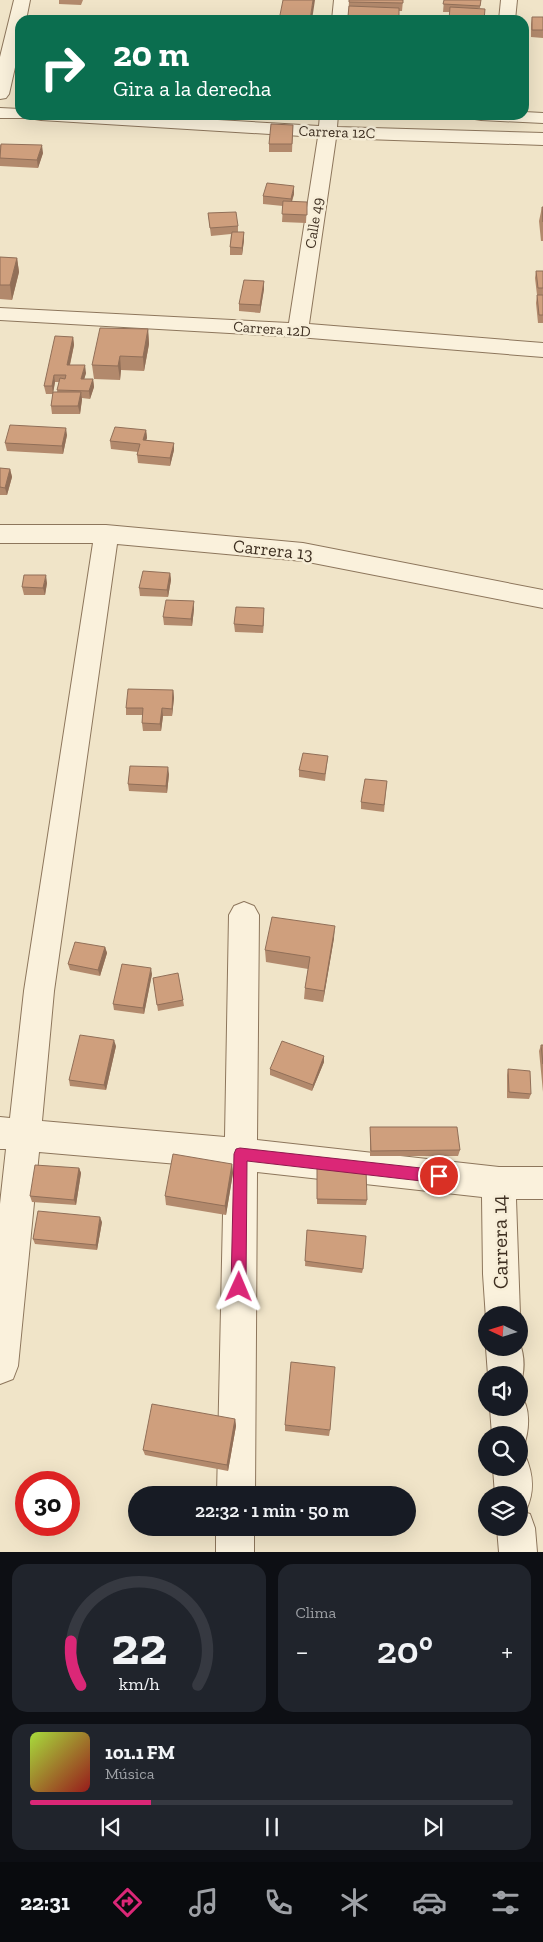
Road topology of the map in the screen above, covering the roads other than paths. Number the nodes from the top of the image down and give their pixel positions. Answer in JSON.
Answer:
{"nodes":[{"id":1,"x":22,"y":0,"type":"edge"},
{"id":2,"x":342,"y":0,"type":"edge"},
{"id":3,"x":509,"y":0,"type":"edge"},
{"id":4,"x":18,"y":15,"type":"edge"},
{"id":5,"x":340,"y":15,"type":"edge"},
{"id":6,"x":508,"y":15,"type":"edge"},
{"id":7,"x":15,"y":30,"type":"edge"},
{"id":8,"x":0,"y":94,"type":"edge"},
{"id":9,"x":15,"y":94,"type":"edge"},
{"id":10,"x":0,"y":112,"type":"edge"},
{"id":11,"x":15,"y":114,"type":"edge"},
{"id":12,"x":529,"y":117,"type":"edge"},
{"id":13,"x":543,"y":118,"type":"edge"},
{"id":14,"x":201,"y":120,"type":"edge"},
{"id":15,"x":329,"y":124,"type":"edge"},
{"id":16,"x":543,"y":139,"type":"edge"},
{"id":17,"x":0,"y":314,"type":"edge"},
{"id":18,"x":298,"y":330,"type":"junction"},
{"id":19,"x":543,"y":350,"type":"edge"},
{"id":20,"x":0,"y":534,"type":"edge"},
{"id":21,"x":106,"y":534,"type":"junction"},
{"id":22,"x":543,"y":599,"type":"edge"},
{"id":23,"x":244,"y":915,"type":"dead end"},
{"id":24,"x":12,"y":1134,"type":"edge"},
{"id":25,"x":240,"y":1154,"type":"junction"},
{"id":26,"x":499,"y":1183,"type":"junction"},
{"id":27,"x":543,"y":1183,"type":"edge"},
{"id":28,"x":502,"y":1306,"type":"edge"},
{"id":29,"x":0,"y":1366,"type":"edge"},
{"id":30,"x":236,"y":1486,"type":"edge"},
{"id":31,"x":235,"y":1536,"type":"edge"},
{"id":32,"x":517,"y":1536,"type":"edge"},
{"id":33,"x":235,"y":1552,"type":"edge"},
{"id":34,"x":518,"y":1552,"type":"edge"}],
"edges":[{"from":1,"to":4,"type":"street"},
{"from":2,"to":5,"type":"street"},
{"from":3,"to":6,"type":"street"},
{"from":7,"to":8,"type":"street"},
{"from":8,"to":9,"type":"street"},
{"from":10,"to":11,"type":"street"},
{"from":12,"to":13,"type":"street"},
{"from":14,"to":15,"type":"street","name":"Carrera 12C"},
{"from":15,"to":16,"type":"street","name":"Carrera 12C"},
{"from":15,"to":18,"type":"street","name":"Calle 49"},
{"from":17,"to":18,"type":"street","name":"Carrera 12D"},
{"from":18,"to":19,"type":"street","name":"Carrera 12D"},
{"from":20,"to":21,"type":"street","name":"Carrera 13"},
{"from":21,"to":22,"type":"street","name":"Carrera 13"},
{"from":21,"to":24,"type":"street"},
{"from":23,"to":25,"type":"street"},
{"from":24,"to":25,"type":"street"},
{"from":24,"to":29,"type":"street"},
{"from":25,"to":26,"type":"street"},
{"from":25,"to":30,"type":"street"},
{"from":26,"to":27,"type":"street","name":"Carrera 14"},
{"from":26,"to":28,"type":"street","name":"Carrera 14"},
{"from":31,"to":33,"type":"street"},
{"from":32,"to":34,"type":"street"}]}
